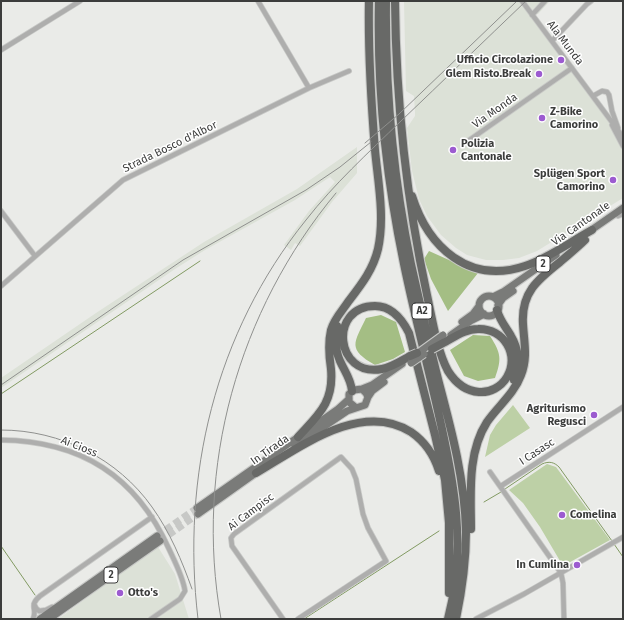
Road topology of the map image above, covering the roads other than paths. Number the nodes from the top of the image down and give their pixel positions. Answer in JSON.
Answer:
{"nodes":[{"id":1,"x":80,"y":1,"type":"edge"},
{"id":2,"x":258,"y":1,"type":"edge"},
{"id":3,"x":369,"y":1,"type":"edge"},
{"id":4,"x":379,"y":1,"type":"edge"},
{"id":5,"x":386,"y":1,"type":"edge"},
{"id":6,"x":395,"y":1,"type":"edge"},
{"id":7,"x":522,"y":1,"type":"edge"},
{"id":8,"x":545,"y":1,"type":"edge"},
{"id":9,"x":591,"y":1,"type":"edge"},
{"id":10,"x":532,"y":15,"type":"junction"},
{"id":11,"x":552,"y":41,"type":"junction"},
{"id":12,"x":1,"y":50,"type":"edge"},
{"id":13,"x":572,"y":68,"type":"junction"},
{"id":14,"x":349,"y":71,"type":"dead end"},
{"id":15,"x":309,"y":88,"type":"junction"},
{"id":16,"x":593,"y":96,"type":"junction"},
{"id":17,"x":611,"y":117,"type":"junction"},
{"id":18,"x":622,"y":133,"type":"edge"},
{"id":19,"x":468,"y":141,"type":"dead end"},
{"id":20,"x":623,"y":146,"type":"edge"},
{"id":21,"x":404,"y":159,"type":"junction"},
{"id":22,"x":623,"y":207,"type":"edge"},
{"id":23,"x":1,"y":211,"type":"edge"},
{"id":24,"x":620,"y":214,"type":"edge"},
{"id":25,"x":592,"y":230,"type":"junction"},
{"id":26,"x":585,"y":240,"type":"junction"},
{"id":27,"x":35,"y":256,"type":"junction"},
{"id":28,"x":1,"y":286,"type":"edge"},
{"id":29,"x":493,"y":297,"type":"junction"},
{"id":30,"x":479,"y":306,"type":"junction"},
{"id":31,"x":498,"y":307,"type":"junction"},
{"id":32,"x":343,"y":308,"type":"junction"},
{"id":33,"x":484,"y":314,"type":"junction"},
{"id":34,"x":444,"y":339,"type":"junction"},
{"id":35,"x":432,"y":349,"type":"joint"},
{"id":36,"x":412,"y":358,"type":"junction"},
{"id":37,"x":362,"y":389,"type":"junction"},
{"id":38,"x":350,"y":395,"type":"junction"},
{"id":39,"x":368,"y":397,"type":"junction"},
{"id":40,"x":355,"y":407,"type":"junction"},
{"id":41,"x":623,"y":408,"type":"edge"},
{"id":42,"x":496,"y":410,"type":"junction"},
{"id":43,"x":298,"y":437,"type":"junction"},
{"id":44,"x":1,"y":440,"type":"edge"},
{"id":45,"x":490,"y":472,"type":"dead end"},
{"id":46,"x":256,"y":473,"type":"junction"},
{"id":47,"x":503,"y":489,"type":"junction"},
{"id":48,"x":447,"y":499,"type":"junction"},
{"id":49,"x":152,"y":517,"type":"junction"},
{"id":50,"x":623,"y":537,"type":"edge"},
{"id":51,"x":561,"y":573,"type":"junction"},
{"id":52,"x":68,"y":598,"type":"junction"},
{"id":53,"x":34,"y":604,"type":"junction"},
{"id":54,"x":46,"y":610,"type":"junction"},
{"id":55,"x":33,"y":619,"type":"edge"},
{"id":56,"x":40,"y":619,"type":"edge"},
{"id":57,"x":49,"y":619,"type":"edge"},
{"id":58,"x":152,"y":619,"type":"edge"},
{"id":59,"x":283,"y":619,"type":"edge"},
{"id":60,"x":298,"y":619,"type":"edge"},
{"id":61,"x":447,"y":619,"type":"edge"},
{"id":62,"x":457,"y":619,"type":"edge"},
{"id":63,"x":476,"y":619,"type":"edge"},
{"id":64,"x":564,"y":619,"type":"edge"}],
"edges":[{"from":1,"to":12,"type":"street"},
{"from":2,"to":15,"type":"street"},
{"from":3,"to":32,"type":"highway"},
{"from":4,"to":61,"type":"highway","number":"A2"},
{"from":5,"to":62,"type":"highway","number":"A2"},
{"from":6,"to":21,"type":"highway","number":"A2"},
{"from":7,"to":10,"type":"street","name":"Ala Munda"},
{"from":8,"to":10,"type":"street"},
{"from":9,"to":11,"type":"street"},
{"from":10,"to":11,"type":"street","name":"Ala Munda"},
{"from":11,"to":13,"type":"street","name":"Ala Munda"},
{"from":13,"to":16,"type":"street","name":"Ala Munda"},
{"from":13,"to":19,"type":"street","name":"Via Monda"},
{"from":14,"to":15,"type":"street","name":"Strada Bosco d'Albor"},
{"from":15,"to":27,"type":"street","name":"Strada Bosco d'Albor"},
{"from":16,"to":17,"type":"street","name":"Ala Munda"},
{"from":16,"to":17,"type":"street","name":"Ala Munda"},
{"from":17,"to":18,"type":"street","name":"Ala Munda"},
{"from":17,"to":20,"type":"street","name":"Ala Munda"},
{"from":21,"to":25,"type":"highway","number":"A2"},
{"from":21,"to":34,"type":"highway","number":"A2"},
{"from":22,"to":24,"type":"main road","name":"Via Cantonale","number":"2"},
{"from":23,"to":27,"type":"street"},
{"from":24,"to":25,"type":"main road","name":"Via Cantonale","number":"2"},
{"from":24,"to":26,"type":"main road","name":"Via Cantonale","number":"2"},
{"from":25,"to":29,"type":"main road","name":"Via Cantonale","number":"2"},
{"from":26,"to":31,"type":"main road","name":"Via Cantonale","number":"2"},
{"from":26,"to":42,"type":"highway","number":"A2"},
{"from":27,"to":28,"type":"street","name":"Strada Bosco d'Albor"},
{"from":29,"to":30,"type":"main road"},
{"from":29,"to":31,"type":"main road"},
{"from":30,"to":33,"type":"main road"},
{"from":30,"to":34,"type":"main road"},
{"from":31,"to":33,"type":"main road"},
{"from":31,"to":42,"type":"highway","number":"A2"},
{"from":32,"to":38,"type":"highway"},
{"from":32,"to":43,"type":"highway"},
{"from":33,"to":34,"type":"main road"},
{"from":34,"to":35,"type":"highway","number":"A2","bridge":true},
{"from":34,"to":36,"type":"main road","bridge":true},
{"from":35,"to":36,"type":"main road","bridge":true},
{"from":36,"to":37,"type":"main road"},
{"from":36,"to":39,"type":"main road"},
{"from":36,"to":48,"type":"highway","number":"A2"},
{"from":37,"to":38,"type":"main road"},
{"from":37,"to":39,"type":"main road"},
{"from":38,"to":40,"type":"main road"},
{"from":38,"to":43,"type":"main road"},
{"from":39,"to":40,"type":"main road"},
{"from":40,"to":46,"type":"main road","name":"In Tirada"},
{"from":41,"to":47,"type":"street","name":"I Casasc"},
{"from":42,"to":62,"type":"highway","number":"A2"},
{"from":43,"to":46,"type":"main road","name":"In Tirada"},
{"from":44,"to":49,"type":"street","name":"Ai Cioss"},
{"from":45,"to":47,"type":"street"},
{"from":46,"to":48,"type":"highway","number":"A2"},
{"from":47,"to":51,"type":"street"},
{"from":48,"to":61,"type":"highway","number":"A2"},
{"from":49,"to":53,"type":"street"},
{"from":49,"to":58,"type":"street","name":"Ai Cioss"},
{"from":50,"to":51,"type":"street"},
{"from":51,"to":63,"type":"street"},
{"from":51,"to":64,"type":"street"},
{"from":52,"to":54,"type":"street"},
{"from":52,"to":56,"type":"main road","number":"2"},
{"from":52,"to":57,"type":"main road","number":"2"},
{"from":53,"to":54,"type":"street"},
{"from":53,"to":55,"type":"street"},
{"from":54,"to":55,"type":"street"},
{"from":59,"to":60,"type":"street","name":"Ai Campisc"}]}
